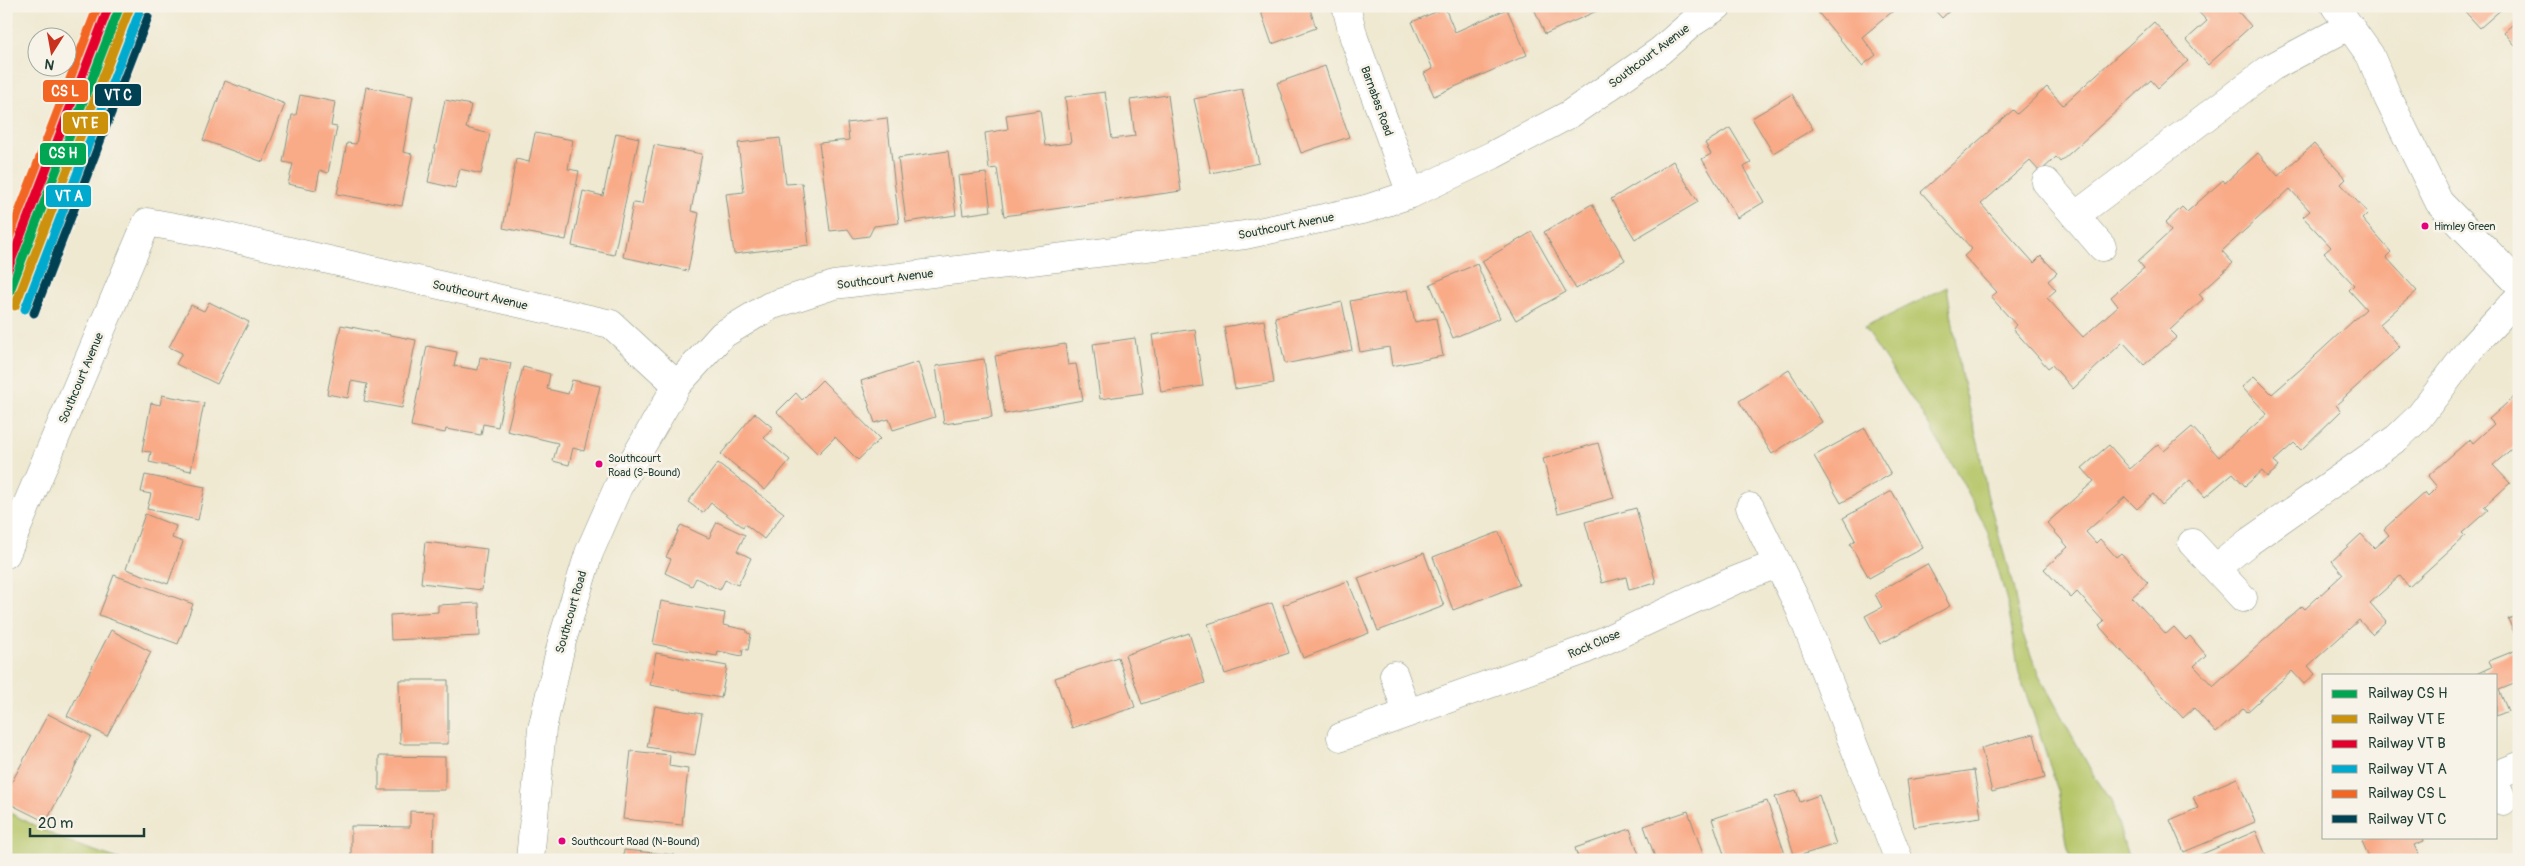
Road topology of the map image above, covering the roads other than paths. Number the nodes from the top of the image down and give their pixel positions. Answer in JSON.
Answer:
{"nodes":[{"id":1,"x":1346,"y":6,"type":"edge"},
{"id":2,"x":1718,"y":6,"type":"edge"},
{"id":3,"x":2342,"y":16,"type":"edge"},
{"id":4,"x":2046,"y":182,"type":"dead end"},
{"id":5,"x":1411,"y":194,"type":"junction"},
{"id":6,"x":2076,"y":216,"type":"junction"},
{"id":7,"x":2102,"y":247,"type":"dead end"},
{"id":8,"x":2519,"y":284,"type":"edge"},
{"id":9,"x":2519,"y":297,"type":"edge"},
{"id":10,"x":677,"y":385,"type":"junction"},
{"id":11,"x":1750,"y":507,"type":"dead end"},
{"id":12,"x":2192,"y":543,"type":"dead end"},
{"id":13,"x":6,"y":554,"type":"edge"},
{"id":14,"x":1777,"y":564,"type":"junction"},
{"id":15,"x":2216,"y":568,"type":"junction"},
{"id":16,"x":2244,"y":598,"type":"dead end"},
{"id":17,"x":1394,"y":675,"type":"dead end"},
{"id":18,"x":1407,"y":713,"type":"junction"},
{"id":19,"x":1341,"y":737,"type":"dead end"},
{"id":20,"x":2519,"y":766,"type":"edge"},
{"id":21,"x":2498,"y":774,"type":"edge"},
{"id":22,"x":530,"y":860,"type":"edge"},
{"id":23,"x":1898,"y":860,"type":"edge"}],
"edges":[{"from":1,"to":5,"type":"street","name":"Barnabas Road"},
{"from":2,"to":5,"type":"street","name":"Southcourt Avenue"},
{"from":3,"to":6,"type":"street"},
{"from":3,"to":8,"type":"street"},
{"from":4,"to":6,"type":"street"},
{"from":5,"to":10,"type":"street","name":"Southcourt Avenue"},
{"from":6,"to":7,"type":"street"},
{"from":9,"to":15,"type":"street"},
{"from":10,"to":13,"type":"street","name":"Southcourt Avenue"},
{"from":10,"to":22,"type":"street","name":"Southcourt Road"},
{"from":11,"to":14,"type":"street"},
{"from":12,"to":15,"type":"street"},
{"from":14,"to":18,"type":"street","name":"Rock Close"},
{"from":14,"to":23,"type":"street"},
{"from":15,"to":16,"type":"street"},
{"from":17,"to":18,"type":"street"},
{"from":18,"to":19,"type":"street","name":"Rock Close"},
{"from":20,"to":21,"type":"street"}]}
